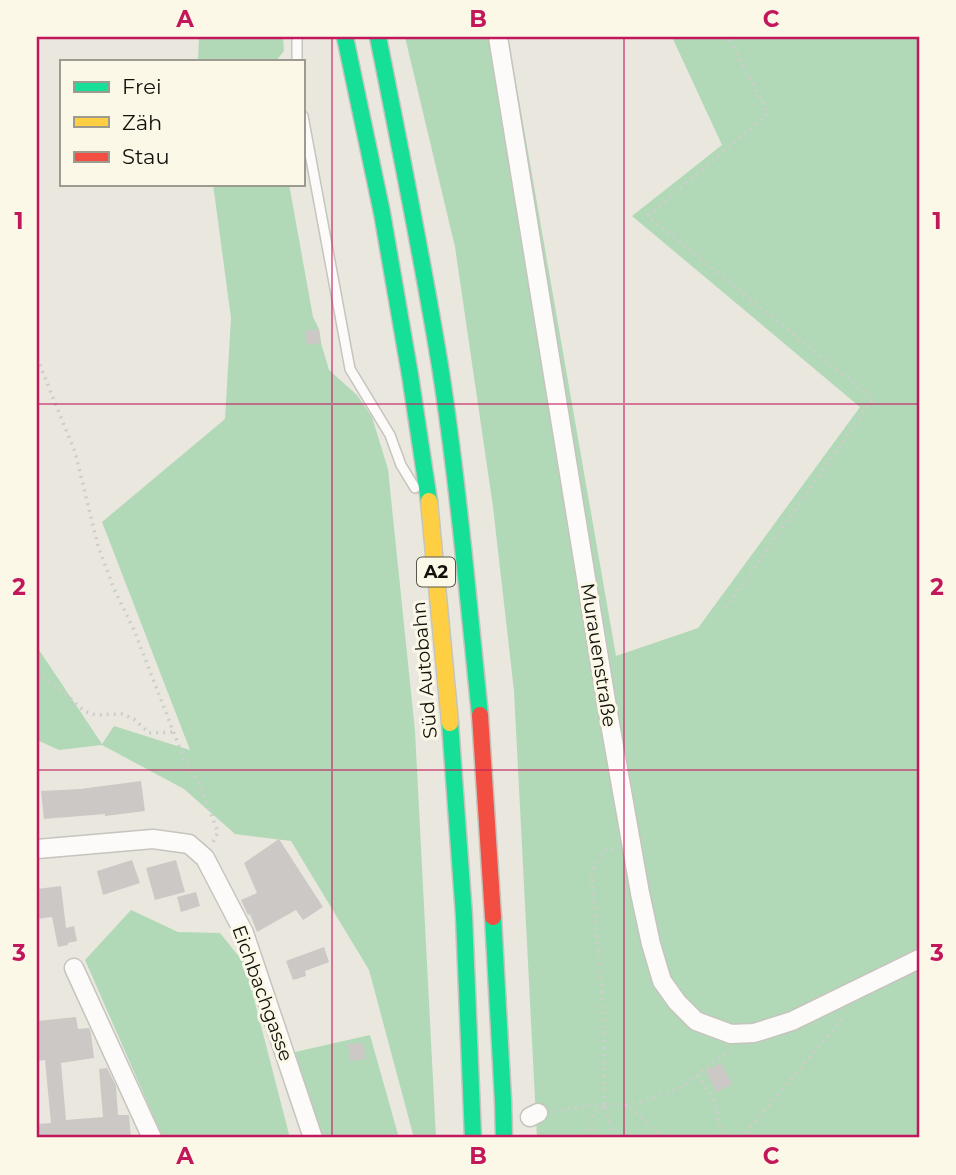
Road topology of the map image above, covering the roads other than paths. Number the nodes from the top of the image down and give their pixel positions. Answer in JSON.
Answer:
{"nodes":[{"id":1,"x":297,"y":37,"type":"edge"},
{"id":2,"x":345,"y":37,"type":"edge"},
{"id":3,"x":378,"y":37,"type":"edge"},
{"id":4,"x":384,"y":37,"type":"edge"},
{"id":5,"x":498,"y":37,"type":"edge"},
{"id":6,"x":383,"y":58,"type":"junction"},
{"id":7,"x":297,"y":60,"type":"edge"},
{"id":8,"x":304,"y":121,"type":"edge"},
{"id":9,"x":431,"y":516,"type":"junction"},
{"id":10,"x":37,"y":849,"type":"edge"},
{"id":11,"x":919,"y":959,"type":"edge"},
{"id":12,"x":74,"y":968,"type":"dead end"},
{"id":13,"x":152,"y":1138,"type":"edge"},
{"id":14,"x":313,"y":1138,"type":"edge"},
{"id":15,"x":473,"y":1138,"type":"edge"},
{"id":16,"x":504,"y":1138,"type":"edge"}],
"edges":[{"from":1,"to":7,"type":"lane"},
{"from":2,"to":9,"type":"highway","name":"Süd Autobahn","number":"A2"},
{"from":3,"to":6,"type":"highway","number":"A2"},
{"from":4,"to":6,"type":"lane"},
{"from":5,"to":11,"type":"street","name":"Murauenstraße"},
{"from":6,"to":16,"type":"highway","number":"A2","bridge":true},
{"from":8,"to":9,"type":"lane"},
{"from":9,"to":15,"type":"highway","name":"Süd Autobahn","number":"A2"},
{"from":10,"to":14,"type":"street","name":"Eichbachgasse"},
{"from":12,"to":13,"type":"street"}]}
